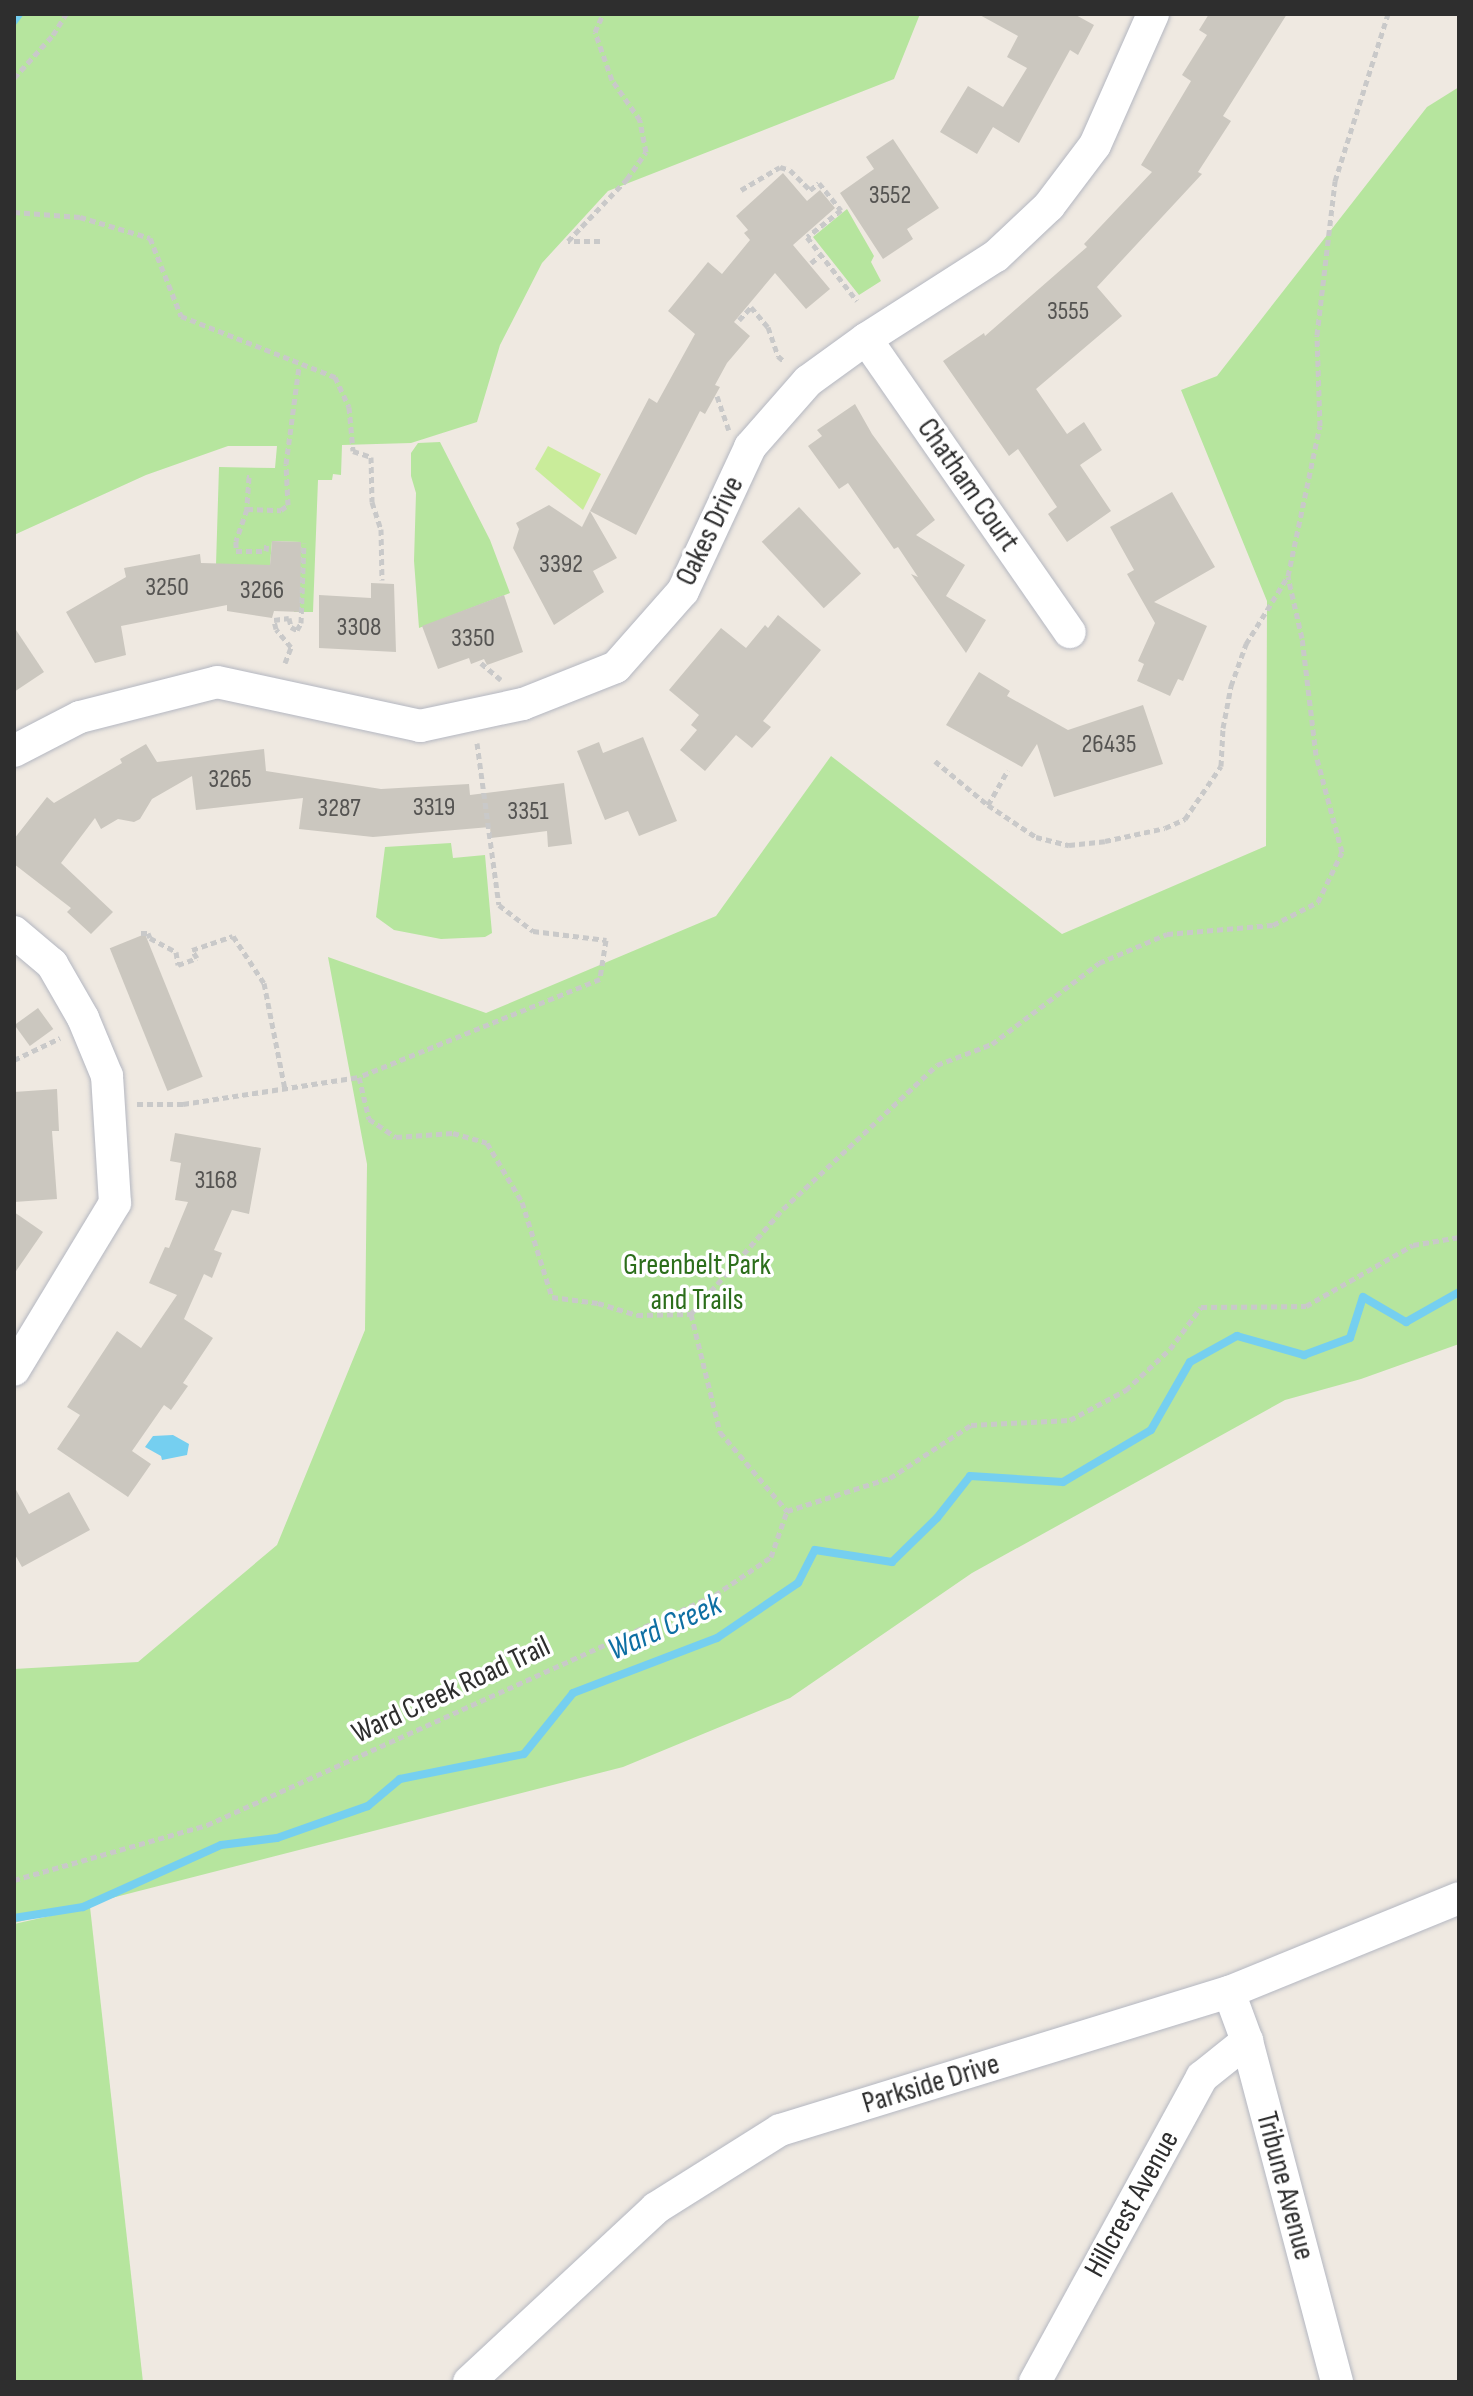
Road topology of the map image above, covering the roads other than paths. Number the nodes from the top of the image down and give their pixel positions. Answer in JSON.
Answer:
{"nodes":[{"id":1,"x":1153,"y":14,"type":"edge"},
{"id":2,"x":866,"y":339,"type":"junction"},
{"id":3,"x":1070,"y":632,"type":"dead end"},
{"id":4,"x":14,"y":751,"type":"edge"},
{"id":5,"x":14,"y":932,"type":"edge"},
{"id":6,"x":14,"y":1370,"type":"edge"},
{"id":7,"x":1459,"y":1898,"type":"edge"},
{"id":8,"x":1229,"y":1992,"type":"junction"},
{"id":9,"x":1247,"y":2041,"type":"junction"},
{"id":10,"x":469,"y":2382,"type":"edge"},
{"id":11,"x":1035,"y":2382,"type":"edge"},
{"id":12,"x":1337,"y":2382,"type":"edge"}],
"edges":[{"from":1,"to":2,"type":"street","name":"Oakes Drive"},
{"from":2,"to":3,"type":"street","name":"Chatham Court"},
{"from":2,"to":4,"type":"street","name":"Oakes Drive"},
{"from":5,"to":6,"type":"street"},
{"from":7,"to":8,"type":"street","name":"Parkside Drive"},
{"from":8,"to":9,"type":"street","name":"Tribune Avenue"},
{"from":8,"to":10,"type":"street","name":"Parkside Drive"},
{"from":9,"to":11,"type":"street","name":"Hillcrest Avenue"},
{"from":9,"to":12,"type":"street","name":"Tribune Avenue"}]}
